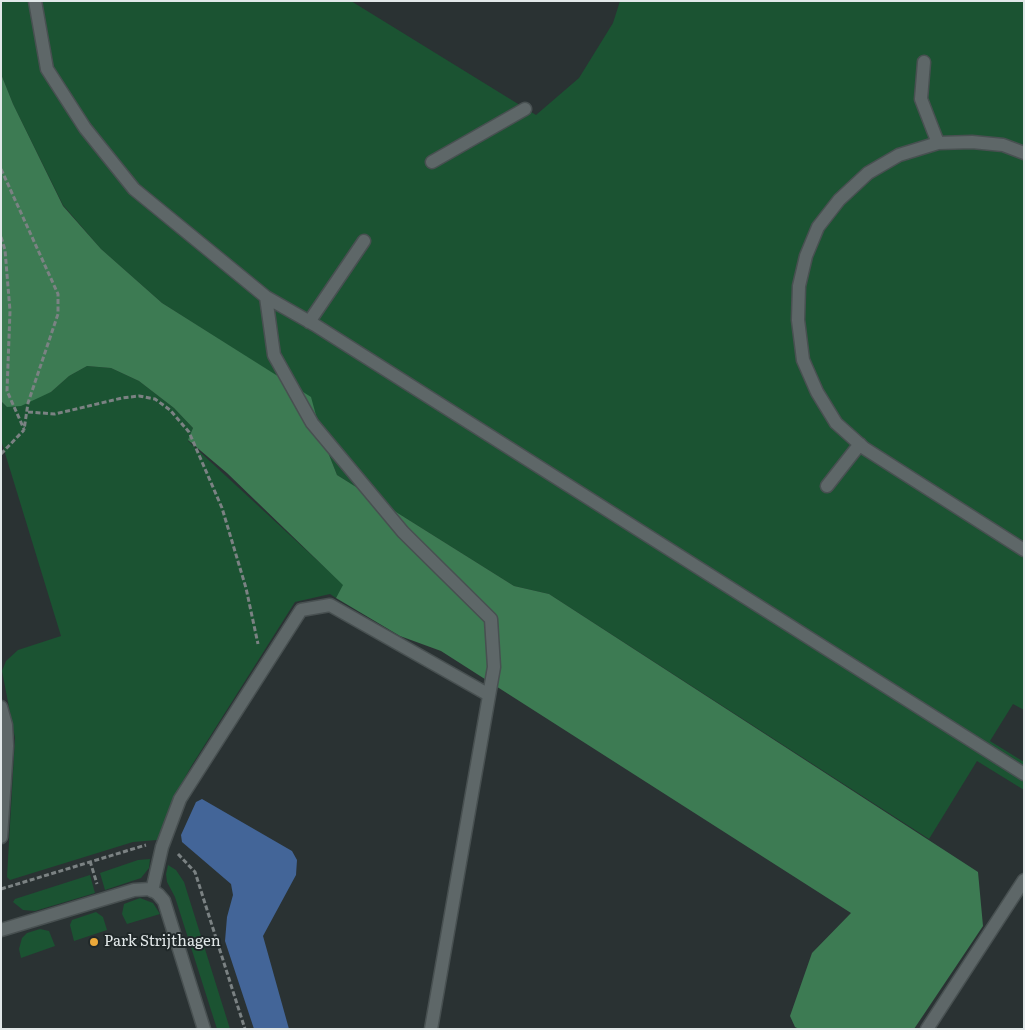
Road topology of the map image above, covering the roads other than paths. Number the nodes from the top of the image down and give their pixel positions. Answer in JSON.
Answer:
{"nodes":[{"id":1,"x":35,"y":1,"type":"edge"},
{"id":2,"x":924,"y":62,"type":"dead end"},
{"id":3,"x":525,"y":109,"type":"dead end"},
{"id":4,"x":938,"y":143,"type":"junction"},
{"id":5,"x":1024,"y":152,"type":"edge"},
{"id":6,"x":432,"y":162,"type":"dead end"},
{"id":7,"x":364,"y":241,"type":"dead end"},
{"id":8,"x":266,"y":297,"type":"junction"},
{"id":9,"x":309,"y":322,"type":"junction"},
{"id":10,"x":860,"y":444,"type":"junction"},
{"id":11,"x":827,"y":486,"type":"dead end"},
{"id":12,"x":1024,"y":550,"type":"edge"},
{"id":13,"x":489,"y":695,"type":"junction"},
{"id":14,"x":1,"y":707,"type":"edge"},
{"id":15,"x":1024,"y":774,"type":"edge"},
{"id":16,"x":1,"y":837,"type":"edge"},
{"id":17,"x":1024,"y":880,"type":"edge"},
{"id":18,"x":152,"y":891,"type":"junction"},
{"id":19,"x":1,"y":930,"type":"edge"},
{"id":20,"x":204,"y":1029,"type":"edge"},
{"id":21,"x":431,"y":1029,"type":"edge"},
{"id":22,"x":927,"y":1029,"type":"edge"}],
"edges":[{"from":1,"to":8,"type":"lane"},
{"from":2,"to":4,"type":"lane"},
{"from":3,"to":6,"type":"lane"},
{"from":4,"to":5,"type":"lane"},
{"from":4,"to":10,"type":"lane"},
{"from":7,"to":9,"type":"lane"},
{"from":8,"to":9,"type":"lane"},
{"from":8,"to":13,"type":"lane"},
{"from":9,"to":15,"type":"lane"},
{"from":10,"to":11,"type":"lane"},
{"from":10,"to":12,"type":"lane"},
{"from":13,"to":18,"type":"lane"},
{"from":13,"to":21,"type":"lane"},
{"from":14,"to":16,"type":"lane"},
{"from":17,"to":22,"type":"lane"},
{"from":18,"to":19,"type":"lane"},
{"from":18,"to":20,"type":"lane"}]}
